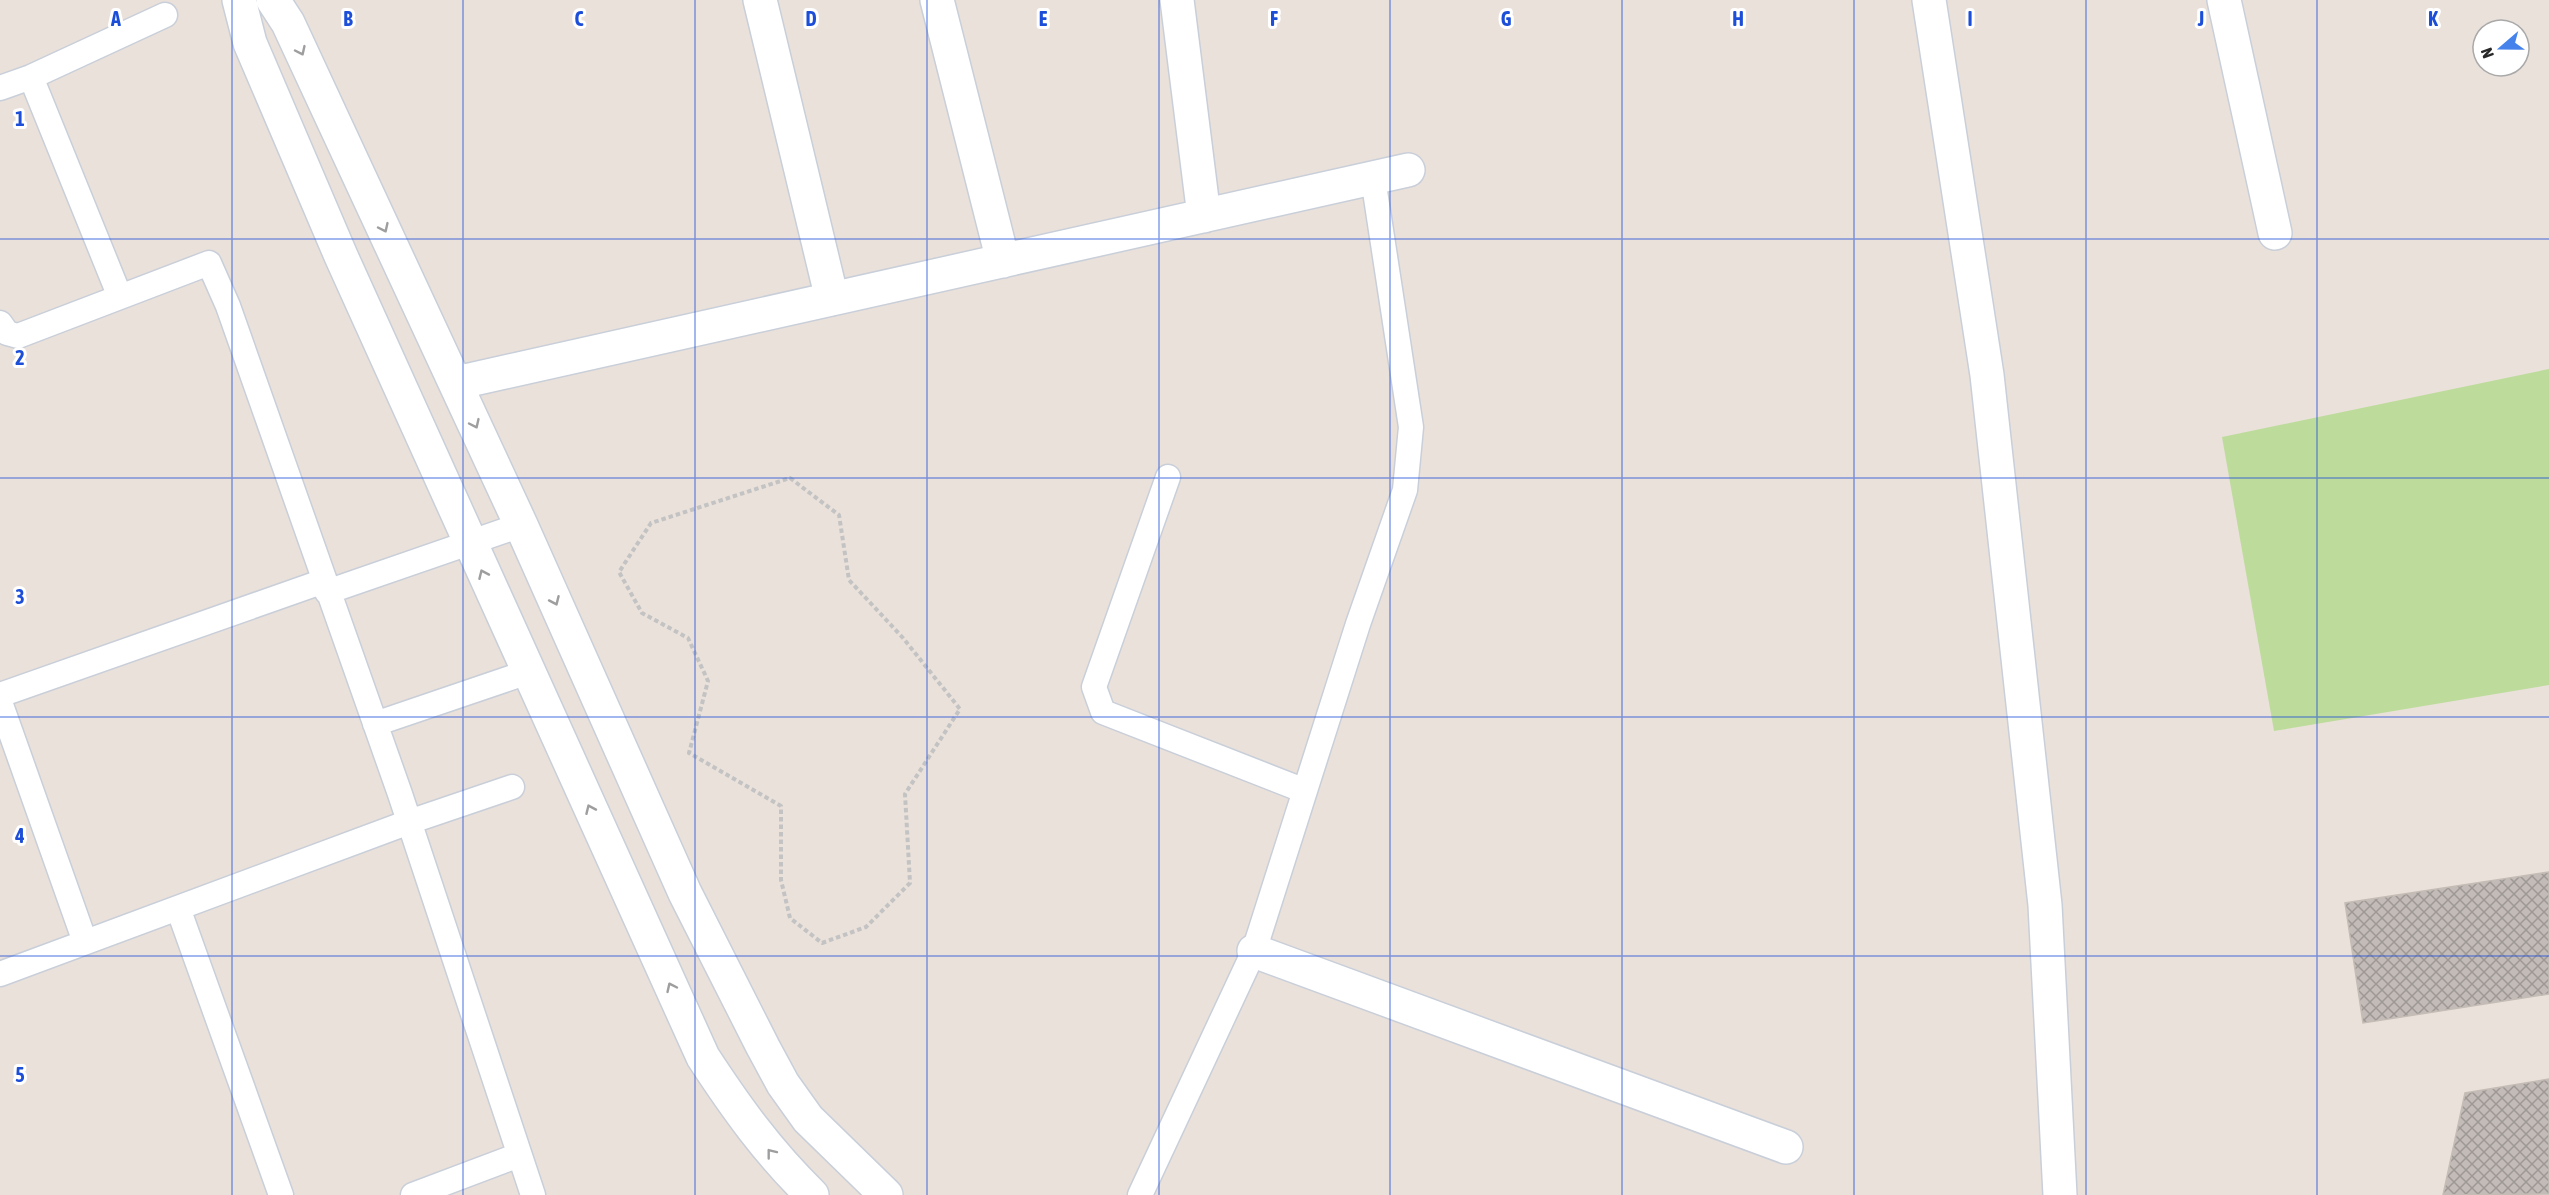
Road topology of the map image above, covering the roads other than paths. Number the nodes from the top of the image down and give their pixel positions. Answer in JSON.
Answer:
{"nodes":[{"id":1,"x":238,"y":0,"type":"edge"},
{"id":2,"x":273,"y":0,"type":"edge"},
{"id":3,"x":760,"y":0,"type":"edge"},
{"id":4,"x":937,"y":0,"type":"edge"},
{"id":5,"x":1176,"y":0,"type":"edge"},
{"id":6,"x":1929,"y":0,"type":"edge"},
{"id":7,"x":2224,"y":0,"type":"edge"},
{"id":8,"x":165,"y":15,"type":"dead end"},
{"id":9,"x":31,"y":77,"type":"junction"},
{"id":10,"x":0,"y":88,"type":"edge"},
{"id":11,"x":1408,"y":170,"type":"dead end"},
{"id":12,"x":1373,"y":178,"type":"junction"},
{"id":13,"x":1204,"y":216,"type":"junction"},
{"id":14,"x":2275,"y":233,"type":"dead end"},
{"id":15,"x":1003,"y":261,"type":"junction"},
{"id":16,"x":120,"y":297,"type":"junction"},
{"id":17,"x":832,"y":299,"type":"junction"},
{"id":18,"x":0,"y":322,"type":"edge"},
{"id":19,"x":456,"y":383,"type":"junction"},
{"id":20,"x":1168,"y":477,"type":"dead end"},
{"id":21,"x":521,"y":525,"type":"junction"},
{"id":22,"x":470,"y":544,"type":"junction"},
{"id":23,"x":325,"y":587,"type":"junction"},
{"id":24,"x":528,"y":672,"type":"junction"},
{"id":25,"x":0,"y":695,"type":"edge"},
{"id":26,"x":0,"y":702,"type":"edge"},
{"id":27,"x":375,"y":724,"type":"junction"},
{"id":28,"x":512,"y":787,"type":"dead end"},
{"id":29,"x":1305,"y":791,"type":"junction"},
{"id":30,"x":409,"y":822,"type":"junction"},
{"id":31,"x":178,"y":908,"type":"junction"},
{"id":32,"x":85,"y":942,"type":"junction"},
{"id":33,"x":1254,"y":951,"type":"junction"},
{"id":34,"x":0,"y":974,"type":"edge"},
{"id":35,"x":1786,"y":1147,"type":"dead end"},
{"id":36,"x":519,"y":1155,"type":"junction"},
{"id":37,"x":281,"y":1195,"type":"edge"},
{"id":38,"x":413,"y":1195,"type":"edge"},
{"id":39,"x":533,"y":1195,"type":"edge"},
{"id":40,"x":812,"y":1195,"type":"edge"},
{"id":41,"x":886,"y":1195,"type":"edge"},
{"id":42,"x":1140,"y":1195,"type":"edge"},
{"id":43,"x":2060,"y":1195,"type":"edge"}],
"edges":[{"from":1,"to":22,"type":"street"},
{"from":2,"to":19,"type":"street","one_way":true},
{"from":3,"to":17,"type":"street"},
{"from":4,"to":15,"type":"street"},
{"from":5,"to":13,"type":"street"},
{"from":6,"to":43,"type":"street"},
{"from":7,"to":14,"type":"street"},
{"from":8,"to":9,"type":"lane"},
{"from":9,"to":10,"type":"lane"},
{"from":9,"to":16,"type":"lane"},
{"from":11,"to":12,"type":"street"},
{"from":12,"to":13,"type":"street"},
{"from":12,"to":29,"type":"lane"},
{"from":13,"to":15,"type":"street"},
{"from":15,"to":17,"type":"street"},
{"from":16,"to":18,"type":"lane"},
{"from":16,"to":23,"type":"lane"},
{"from":17,"to":19,"type":"street"},
{"from":19,"to":21,"type":"street","one_way":true},
{"from":20,"to":29,"type":"lane"},
{"from":21,"to":22,"type":"lane"},
{"from":21,"to":41,"type":"street","one_way":true},
{"from":22,"to":23,"type":"lane"},
{"from":24,"to":22,"type":"street","one_way":true},
{"from":23,"to":25,"type":"lane"},
{"from":23,"to":27,"type":"lane"},
{"from":24,"to":27,"type":"lane"},
{"from":40,"to":24,"type":"street","one_way":true},
{"from":26,"to":32,"type":"lane"},
{"from":27,"to":30,"type":"lane"},
{"from":28,"to":30,"type":"lane"},
{"from":29,"to":33,"type":"lane"},
{"from":30,"to":31,"type":"lane"},
{"from":30,"to":36,"type":"lane"},
{"from":31,"to":32,"type":"lane"},
{"from":31,"to":37,"type":"lane"},
{"from":32,"to":34,"type":"lane"},
{"from":33,"to":35,"type":"street"},
{"from":33,"to":42,"type":"lane"},
{"from":36,"to":38,"type":"lane"},
{"from":36,"to":39,"type":"lane"}]}
